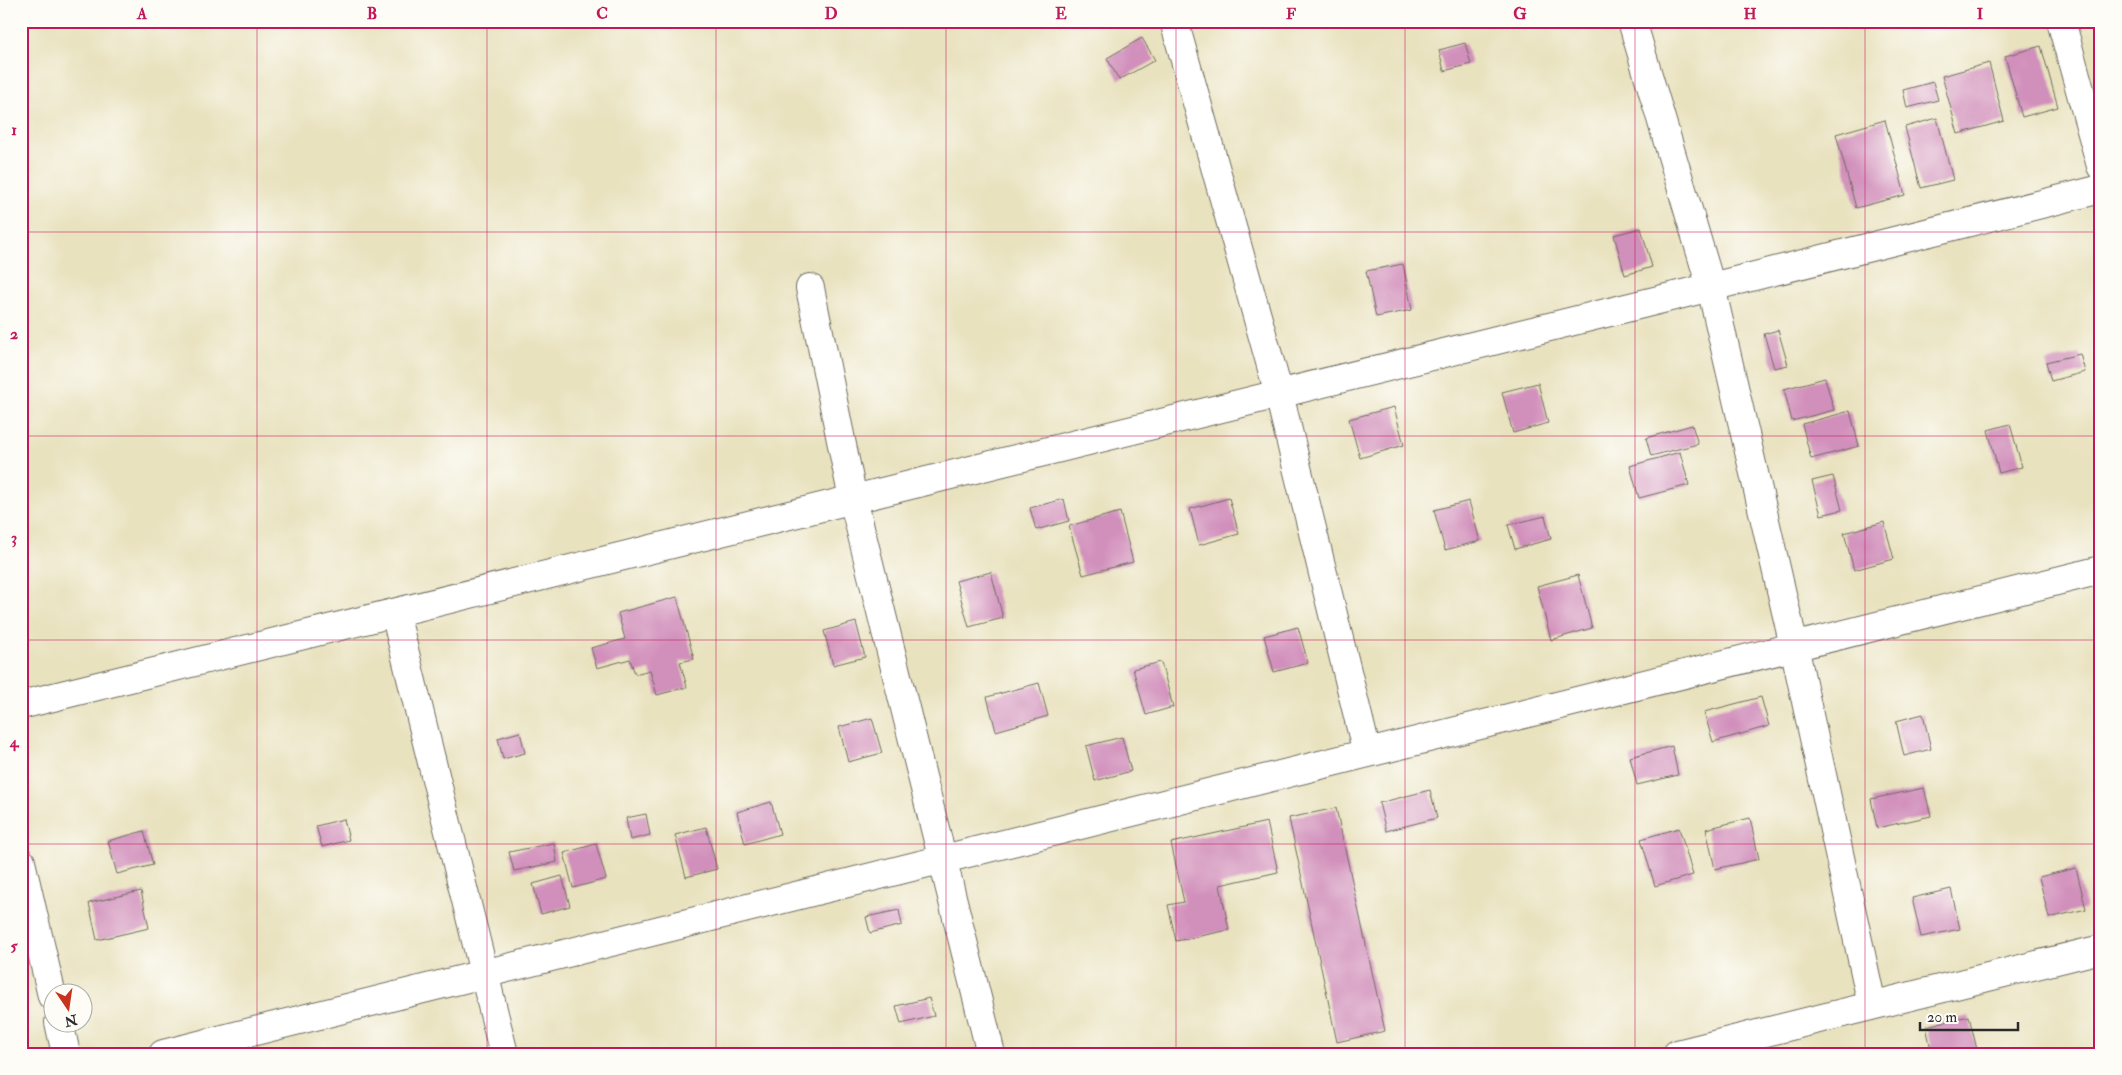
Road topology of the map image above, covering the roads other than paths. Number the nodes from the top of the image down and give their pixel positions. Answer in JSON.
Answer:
{"nodes":[{"id":1,"x":1174,"y":21,"type":"edge"},
{"id":2,"x":1632,"y":21,"type":"edge"},
{"id":3,"x":2061,"y":21,"type":"edge"},
{"id":4,"x":2101,"y":166,"type":"edge"},
{"id":5,"x":2101,"y":189,"type":"edge"},
{"id":6,"x":810,"y":288,"type":"dead end"},
{"id":7,"x":1711,"y":288,"type":"junction"},
{"id":8,"x":1280,"y":394,"type":"junction"},
{"id":9,"x":853,"y":499,"type":"junction"},
{"id":10,"x":2101,"y":570,"type":"edge"},
{"id":11,"x":395,"y":613,"type":"junction"},
{"id":12,"x":1794,"y":646,"type":"junction"},
{"id":13,"x":21,"y":705,"type":"edge"},
{"id":14,"x":1367,"y":753,"type":"junction"},
{"id":15,"x":943,"y":859,"type":"junction"},
{"id":16,"x":21,"y":862,"type":"edge"},
{"id":17,"x":2101,"y":949,"type":"edge"},
{"id":18,"x":485,"y":974,"type":"junction"},
{"id":19,"x":49,"y":982,"type":"edge"},
{"id":20,"x":1872,"y":1006,"type":"junction"},
{"id":21,"x":61,"y":1032,"type":"edge"},
{"id":22,"x":66,"y":1054,"type":"edge"},
{"id":23,"x":163,"y":1054,"type":"edge"},
{"id":24,"x":504,"y":1054,"type":"edge"},
{"id":25,"x":992,"y":1054,"type":"edge"},
{"id":26,"x":1677,"y":1054,"type":"edge"}],
"edges":[{"from":1,"to":8,"type":"street"},
{"from":2,"to":7,"type":"street"},
{"from":3,"to":4,"type":"street"},
{"from":5,"to":7,"type":"street"},
{"from":6,"to":9,"type":"street"},
{"from":7,"to":8,"type":"street"},
{"from":7,"to":12,"type":"street"},
{"from":8,"to":9,"type":"street"},
{"from":8,"to":14,"type":"street"},
{"from":9,"to":11,"type":"street"},
{"from":9,"to":15,"type":"street"},
{"from":10,"to":12,"type":"street"},
{"from":11,"to":13,"type":"street"},
{"from":11,"to":18,"type":"street"},
{"from":12,"to":14,"type":"street"},
{"from":12,"to":20,"type":"street"},
{"from":14,"to":15,"type":"street"},
{"from":15,"to":18,"type":"street"},
{"from":15,"to":25,"type":"street"},
{"from":16,"to":19,"type":"street"},
{"from":17,"to":20,"type":"street"},
{"from":18,"to":23,"type":"street"},
{"from":18,"to":24,"type":"street"},
{"from":20,"to":26,"type":"street"},
{"from":21,"to":22,"type":"street"}]}
